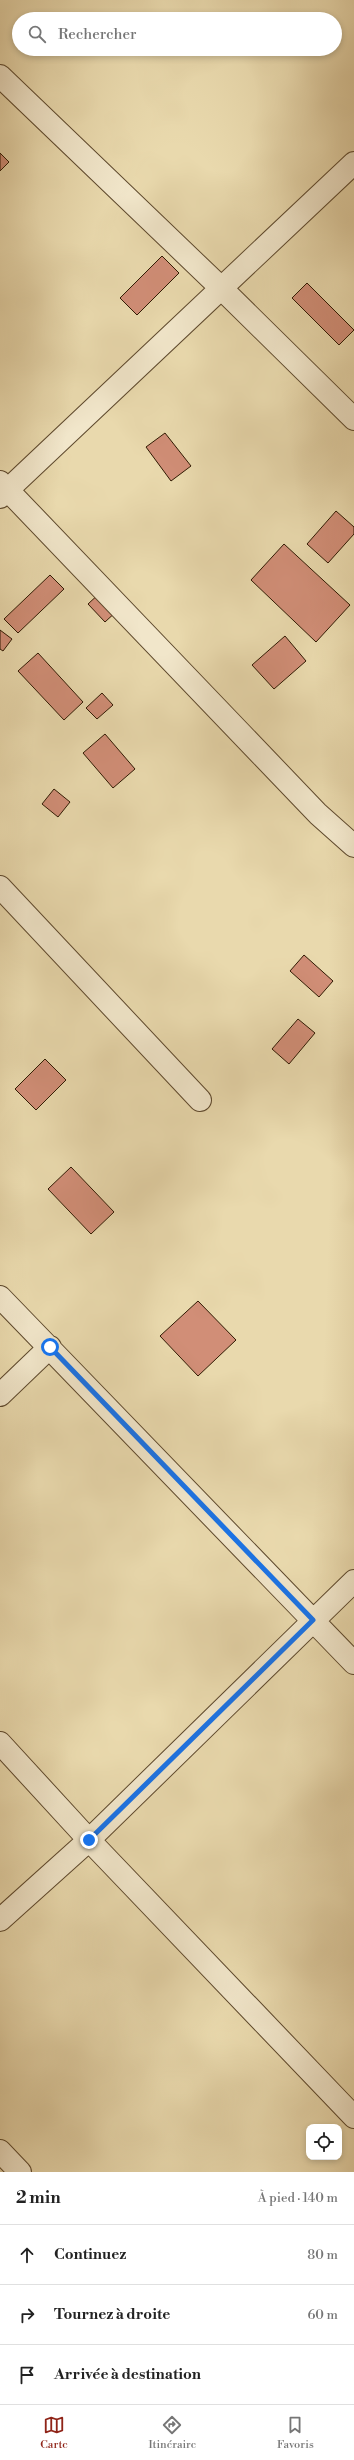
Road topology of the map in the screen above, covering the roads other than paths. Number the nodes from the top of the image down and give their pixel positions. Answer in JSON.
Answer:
{"nodes":[{"id":1,"x":0,"y":76,"type":"edge"},
{"id":2,"x":354,"y":163,"type":"edge"},
{"id":3,"x":220,"y":287,"type":"junction"},
{"id":4,"x":354,"y":419,"type":"edge"},
{"id":5,"x":2,"y":489,"type":"edge"},
{"id":6,"x":354,"y":846,"type":"edge"},
{"id":7,"x":0,"y":887,"type":"edge"},
{"id":8,"x":200,"y":1100,"type":"dead end"},
{"id":9,"x":0,"y":1297,"type":"edge"},
{"id":10,"x":50,"y":1347,"type":"junction"},
{"id":11,"x":0,"y":1395,"type":"edge"},
{"id":12,"x":354,"y":1581,"type":"edge"},
{"id":13,"x":313,"y":1620,"type":"junction"},
{"id":14,"x":354,"y":1663,"type":"edge"},
{"id":15,"x":0,"y":1743,"type":"edge"},
{"id":16,"x":89,"y":1840,"type":"junction"},
{"id":17,"x":0,"y":1920,"type":"edge"},
{"id":18,"x":354,"y":2117,"type":"edge"},
{"id":19,"x":0,"y":2151,"type":"edge"},
{"id":20,"x":20,"y":2172,"type":"edge"}],
"edges":[{"from":1,"to":3,"type":"street"},
{"from":2,"to":3,"type":"street"},
{"from":3,"to":4,"type":"street"},
{"from":3,"to":5,"type":"street"},
{"from":5,"to":6,"type":"street"},
{"from":7,"to":8,"type":"street"},
{"from":9,"to":10,"type":"street"},
{"from":10,"to":11,"type":"street"},
{"from":10,"to":13,"type":"street"},
{"from":12,"to":13,"type":"street"},
{"from":13,"to":14,"type":"street"},
{"from":13,"to":16,"type":"street"},
{"from":15,"to":16,"type":"street"},
{"from":16,"to":17,"type":"street"},
{"from":16,"to":18,"type":"street"},
{"from":19,"to":20,"type":"street"}]}
